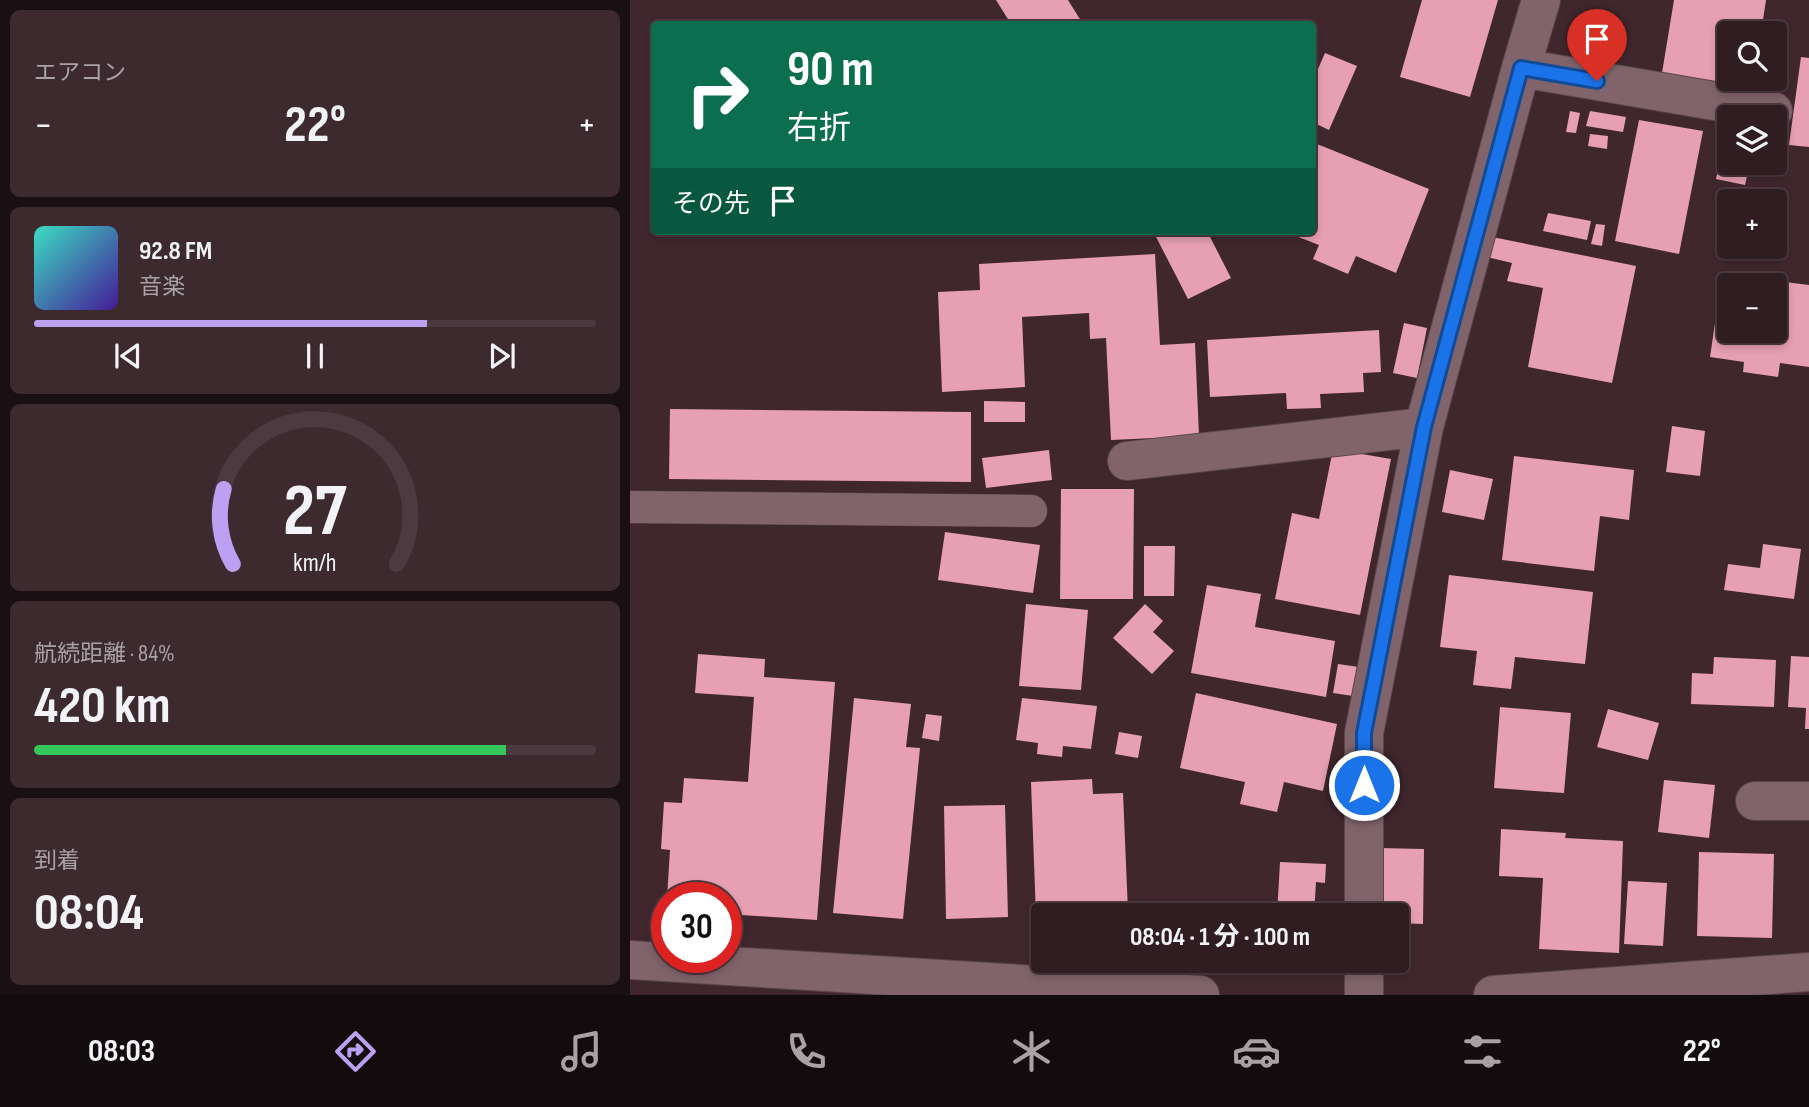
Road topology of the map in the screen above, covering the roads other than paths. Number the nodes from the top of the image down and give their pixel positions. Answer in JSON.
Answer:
{"nodes":[{"id":1,"x":1541,"y":0,"type":"edge"},
{"id":2,"x":1521,"y":68,"type":"junction"},
{"id":3,"x":1738,"y":105,"type":"edge"},
{"id":4,"x":1424,"y":427,"type":"junction"},
{"id":5,"x":1126,"y":461,"type":"dead end"},
{"id":6,"x":630,"y":507,"type":"edge"},
{"id":7,"x":1031,"y":511,"type":"dead end"},
{"id":8,"x":1755,"y":801,"type":"dead end"},
{"id":9,"x":1809,"y":801,"type":"edge"},
{"id":10,"x":1364,"y":903,"type":"edge"},
{"id":11,"x":630,"y":960,"type":"edge"},
{"id":12,"x":1809,"y":972,"type":"edge"},
{"id":13,"x":1364,"y":973,"type":"edge"},
{"id":14,"x":860,"y":985,"type":"edge"},
{"id":15,"x":1200,"y":995,"type":"edge"},
{"id":16,"x":1364,"y":995,"type":"edge"},
{"id":17,"x":1493,"y":995,"type":"edge"}],
"edges":[{"from":1,"to":2,"type":"street"},
{"from":2,"to":3,"type":"street"},
{"from":2,"to":4,"type":"street"},
{"from":4,"to":5,"type":"street"},
{"from":4,"to":10,"type":"street"},
{"from":6,"to":7,"type":"lane"},
{"from":8,"to":9,"type":"street"},
{"from":11,"to":14,"type":"street"},
{"from":12,"to":17,"type":"street"},
{"from":13,"to":16,"type":"street"},
{"from":14,"to":15,"type":"street"}]}
